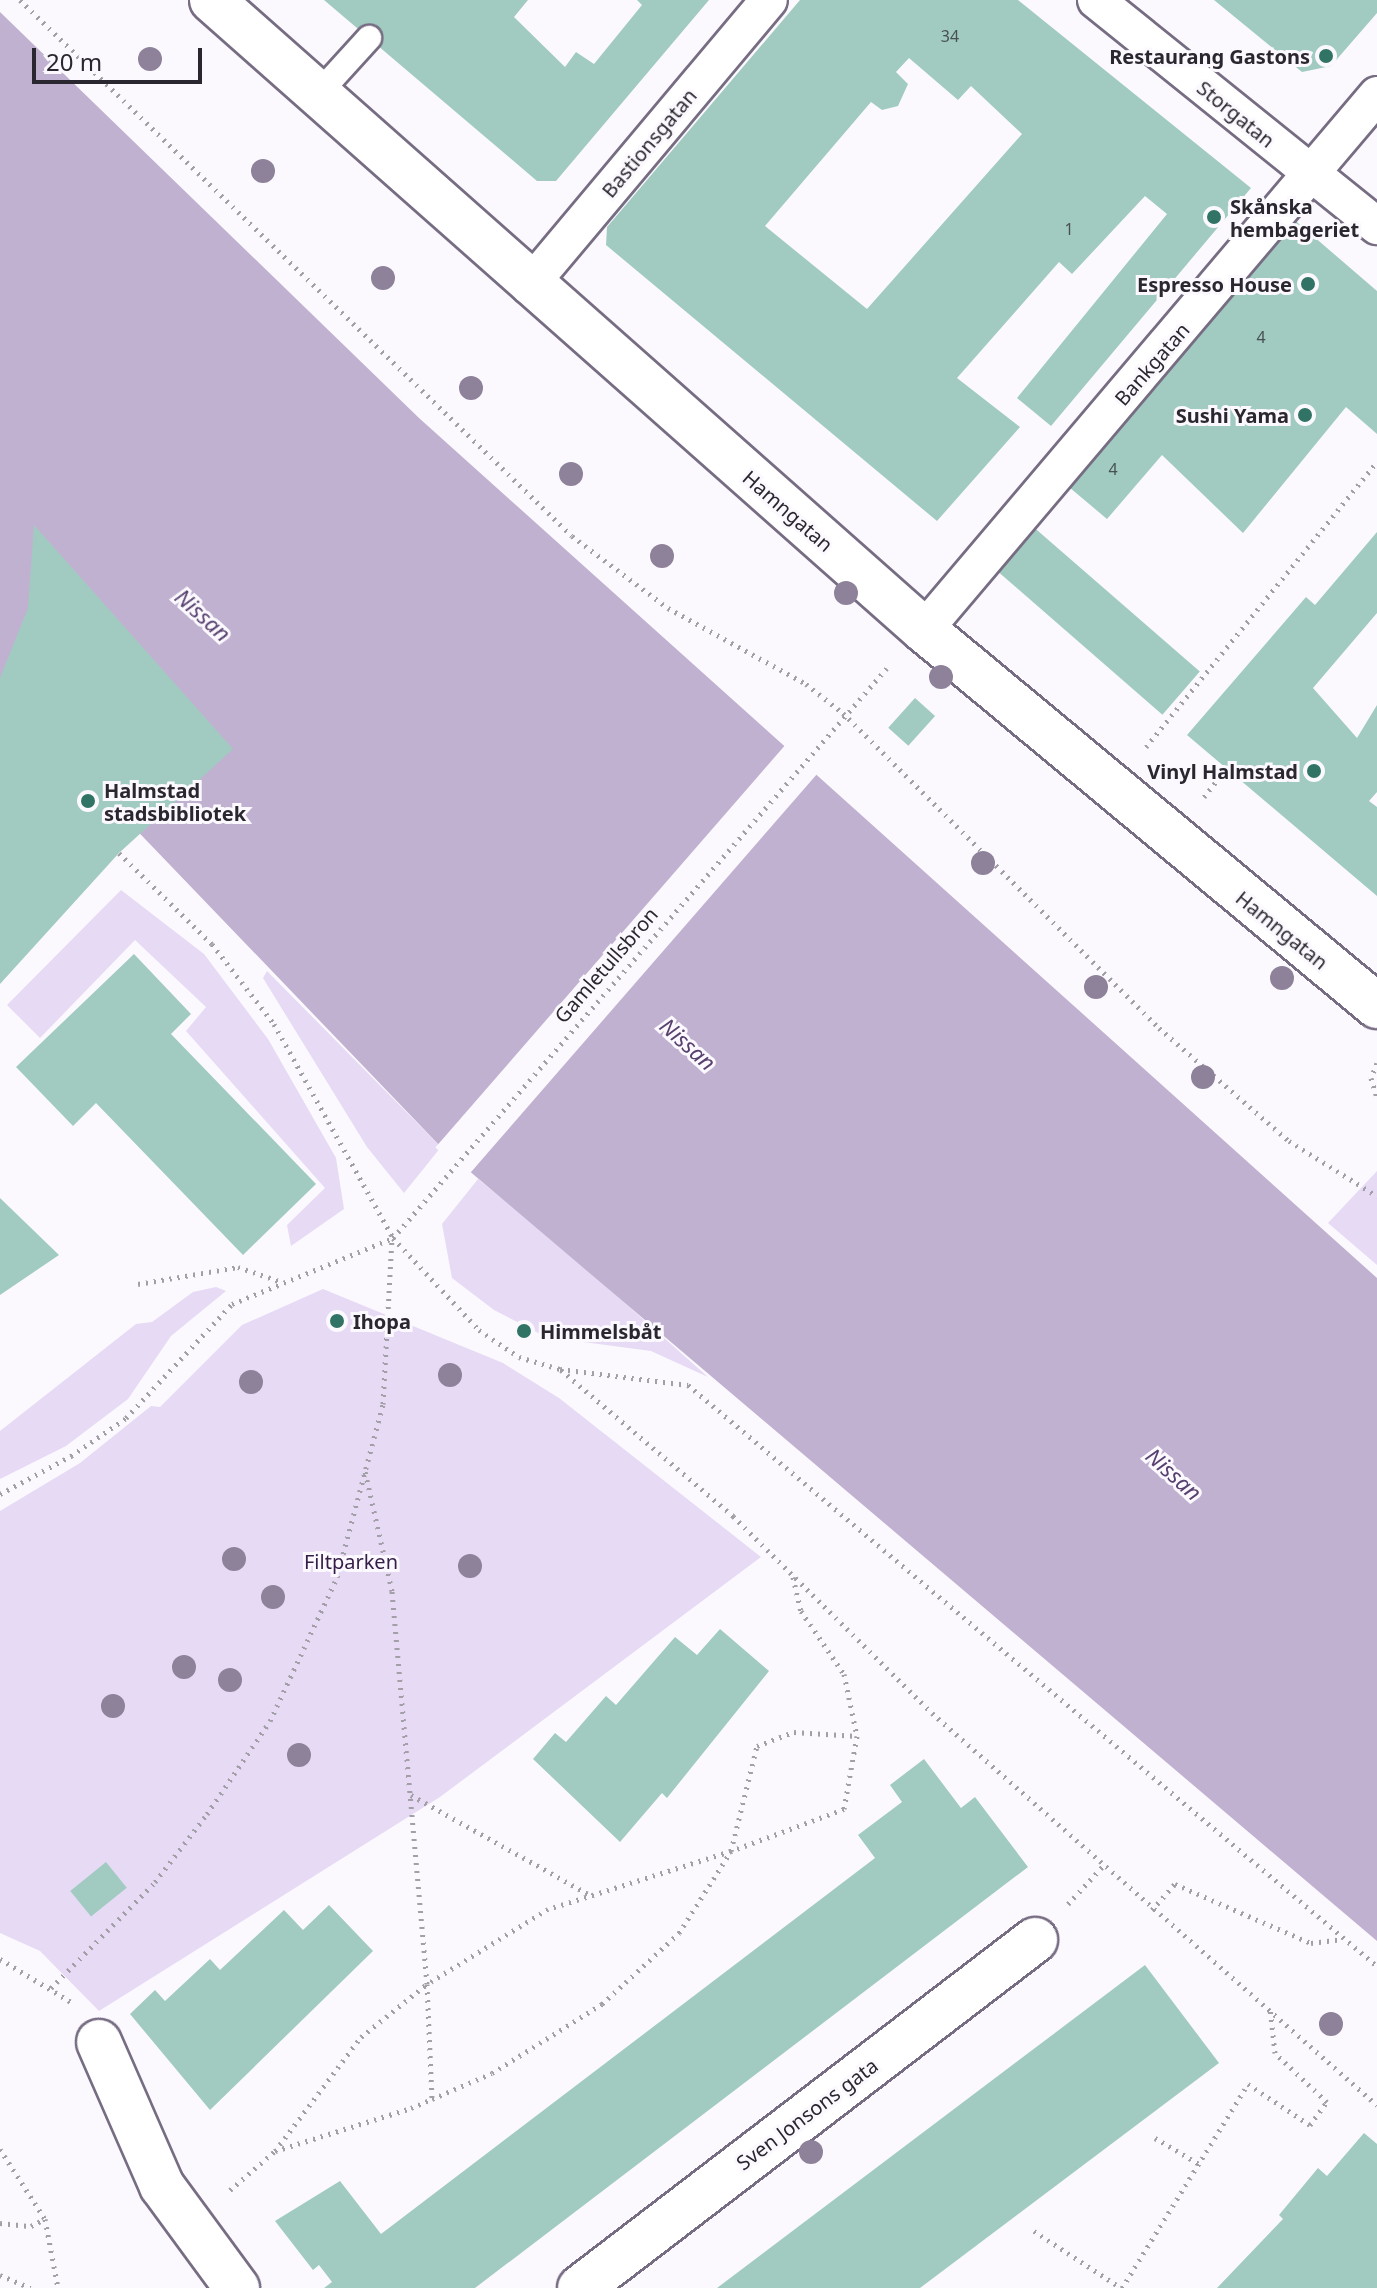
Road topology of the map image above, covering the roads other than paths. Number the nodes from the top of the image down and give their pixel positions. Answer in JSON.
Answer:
{"nodes":[{"id":1,"x":212,"y":0,"type":"edge"},
{"id":2,"x":769,"y":0,"type":"edge"},
{"id":3,"x":1096,"y":0,"type":"edge"},
{"id":4,"x":369,"y":38,"type":"dead end"},
{"id":5,"x":318,"y":94,"type":"junction"},
{"id":6,"x":1377,"y":95,"type":"edge"},
{"id":7,"x":1313,"y":176,"type":"junction"},
{"id":8,"x":1377,"y":226,"type":"edge"},
{"id":9,"x":529,"y":286,"type":"junction"},
{"id":10,"x":924,"y":630,"type":"junction"},
{"id":11,"x":1377,"y":1006,"type":"edge"},
{"id":12,"x":1035,"y":1940,"type":"dead end"},
{"id":13,"x":99,"y":2042,"type":"dead end"},
{"id":14,"x":237,"y":2288,"type":"edge"},
{"id":15,"x":580,"y":2288,"type":"edge"}],
"edges":[{"from":1,"to":5,"type":"street","name":"Hamngatan"},
{"from":2,"to":9,"type":"street","name":"Bastionsgatan"},
{"from":3,"to":7,"type":"street","name":"Storgatan"},
{"from":4,"to":5,"type":"lane"},
{"from":5,"to":9,"type":"street","name":"Hamngatan"},
{"from":6,"to":7,"type":"street","name":"Bankgatan"},
{"from":7,"to":8,"type":"street","name":"Storgatan"},
{"from":7,"to":10,"type":"street","name":"Bankgatan"},
{"from":9,"to":10,"type":"street","name":"Hamngatan"},
{"from":10,"to":11,"type":"street","name":"Hamngatan"},
{"from":12,"to":15,"type":"street","name":"Sven Jonsons gata"},
{"from":13,"to":14,"type":"street"}]}
